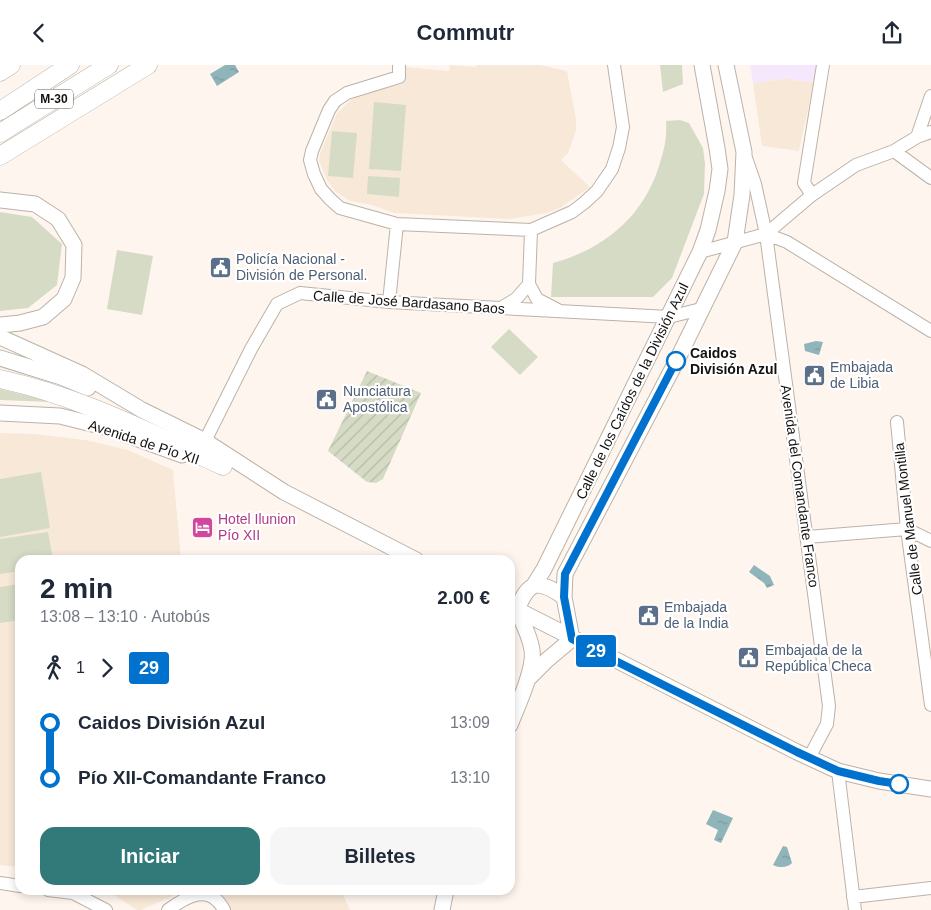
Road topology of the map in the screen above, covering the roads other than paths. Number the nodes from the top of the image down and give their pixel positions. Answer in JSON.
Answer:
{"nodes":[{"id":1,"x":10,"y":65,"type":"edge"},
{"id":2,"x":70,"y":65,"type":"edge"},
{"id":3,"x":109,"y":65,"type":"edge"},
{"id":4,"x":148,"y":65,"type":"edge"},
{"id":5,"x":399,"y":65,"type":"edge"},
{"id":6,"x":614,"y":65,"type":"edge"},
{"id":7,"x":702,"y":65,"type":"edge"},
{"id":8,"x":726,"y":65,"type":"edge"},
{"id":9,"x":823,"y":65,"type":"edge"},
{"id":10,"x":0,"y":72,"type":"edge"},
{"id":11,"x":931,"y":96,"type":"edge"},
{"id":12,"x":0,"y":111,"type":"edge"},
{"id":13,"x":931,"y":132,"type":"edge"},
{"id":14,"x":0,"y":133,"type":"edge"},
{"id":15,"x":917,"y":137,"type":"junction"},
{"id":16,"x":894,"y":151,"type":"junction"},
{"id":17,"x":744,"y":152,"type":"junction"},
{"id":18,"x":0,"y":157,"type":"edge"},
{"id":19,"x":931,"y":178,"type":"edge"},
{"id":20,"x":812,"y":195,"type":"junction"},
{"id":21,"x":0,"y":200,"type":"edge"},
{"id":22,"x":397,"y":224,"type":"junction"},
{"id":23,"x":531,"y":230,"type":"junction"},
{"id":24,"x":766,"y":233,"type":"junction"},
{"id":25,"x":735,"y":242,"type":"junction"},
{"id":26,"x":700,"y":252,"type":"junction"},
{"id":27,"x":529,"y":284,"type":"junction"},
{"id":28,"x":389,"y":302,"type":"junction"},
{"id":29,"x":499,"y":309,"type":"junction"},
{"id":30,"x":701,"y":309,"type":"junction"},
{"id":31,"x":560,"y":311,"type":"junction"},
{"id":32,"x":668,"y":317,"type":"junction"},
{"id":33,"x":0,"y":325,"type":"edge"},
{"id":34,"x":931,"y":331,"type":"edge"},
{"id":35,"x":0,"y":337,"type":"edge"},
{"id":36,"x":0,"y":358,"type":"edge"},
{"id":37,"x":0,"y":379,"type":"edge"},
{"id":38,"x":142,"y":409,"type":"junction"},
{"id":39,"x":0,"y":413,"type":"edge"},
{"id":40,"x":897,"y":422,"type":"dead end"},
{"id":41,"x":205,"y":441,"type":"junction"},
{"id":42,"x":223,"y":466,"type":"junction"},
{"id":43,"x":284,"y":492,"type":"junction"},
{"id":44,"x":907,"y":529,"type":"junction"},
{"id":45,"x":807,"y":537,"type":"junction"},
{"id":46,"x":931,"y":541,"type":"edge"},
{"id":47,"x":406,"y":555,"type":"edge"},
{"id":48,"x":534,"y":585,"type":"junction"},
{"id":49,"x":564,"y":597,"type":"junction"},
{"id":50,"x":515,"y":606,"type":"edge"},
{"id":51,"x":515,"y":609,"type":"edge"},
{"id":52,"x":515,"y":610,"type":"edge"},
{"id":53,"x":572,"y":639,"type":"junction"},
{"id":54,"x":533,"y":652,"type":"junction"},
{"id":55,"x":547,"y":660,"type":"junction"},
{"id":56,"x":528,"y":679,"type":"junction"},
{"id":57,"x":931,"y":705,"type":"edge"},
{"id":58,"x":515,"y":712,"type":"edge"},
{"id":59,"x":809,"y":758,"type":"junction"},
{"id":60,"x":838,"y":771,"type":"junction"},
{"id":61,"x":931,"y":789,"type":"edge"},
{"id":62,"x":0,"y":883,"type":"edge"},
{"id":63,"x":15,"y":885,"type":"edge"},
{"id":64,"x":931,"y":888,"type":"edge"},
{"id":65,"x":77,"y":895,"type":"edge"},
{"id":66,"x":445,"y":895,"type":"edge"},
{"id":67,"x":854,"y":903,"type":"edge"},
{"id":68,"x":106,"y":910,"type":"edge"},
{"id":69,"x":168,"y":910,"type":"edge"},
{"id":70,"x":224,"y":910,"type":"edge"},
{"id":71,"x":442,"y":910,"type":"edge"}],
"edges":[{"from":1,"to":10,"type":"highway"},
{"from":2,"to":12,"type":"highway","number":"M-30"},
{"from":3,"to":14,"type":"highway","number":"M-30"},
{"from":4,"to":18,"type":"highway"},
{"from":5,"to":22,"type":"street"},
{"from":6,"to":23,"type":"street"},
{"from":7,"to":26,"type":"main road","name":"Calle de los Caídos de la División Azul"},
{"from":8,"to":17,"type":"main road","name":"Calle de los Caídos de la División Azul"},
{"from":9,"to":20,"type":"street"},
{"from":11,"to":15,"type":"street"},
{"from":13,"to":15,"type":"street"},
{"from":15,"to":16,"type":"street"},
{"from":16,"to":19,"type":"street"},
{"from":16,"to":20,"type":"street"},
{"from":17,"to":24,"type":"street","name":"Avenida del Comandante Franco"},
{"from":17,"to":25,"type":"main road","name":"Calle de los Caídos de la División Azul"},
{"from":20,"to":24,"type":"street"},
{"from":21,"to":33,"type":"main road"},
{"from":22,"to":23,"type":"street"},
{"from":22,"to":28,"type":"street"},
{"from":23,"to":27,"type":"street"},
{"from":24,"to":25,"type":"street"},
{"from":24,"to":34,"type":"street"},
{"from":24,"to":45,"type":"street","name":"Avenida del Comandante Franco"},
{"from":25,"to":26,"type":"street"},
{"from":25,"to":30,"type":"main road","name":"Calle de los Caídos de la División Azul"},
{"from":26,"to":32,"type":"main road","name":"Calle de los Caídos de la División Azul"},
{"from":27,"to":29,"type":"street"},
{"from":27,"to":31,"type":"street"},
{"from":28,"to":29,"type":"street","name":"Calle de José Bardasano Baos"},
{"from":28,"to":41,"type":"street","name":"Calle de José Bardasano Baos"},
{"from":29,"to":31,"type":"street","name":"Calle de José Bardasano Baos"},
{"from":30,"to":32,"type":"street","name":"Calle de José Bardasano Baos"},
{"from":30,"to":49,"type":"main road","name":"Calle de los Caídos de la División Azul"},
{"from":31,"to":32,"type":"street","name":"Calle de José Bardasano Baos"},
{"from":32,"to":48,"type":"main road","name":"Calle de los Caídos de la División Azul"},
{"from":35,"to":38,"type":"main road","name":"Avenida de Pío XII"},
{"from":36,"to":38,"type":"main road","name":"Avenida de Pío XII"},
{"from":37,"to":42,"type":"highway"},
{"from":38,"to":41,"type":"main road","name":"Avenida de Pío XII"},
{"from":39,"to":42,"type":"main road","name":"Avenida de Pío XII"},
{"from":40,"to":44,"type":"street","name":"Calle de Manuel Montilla"},
{"from":41,"to":43,"type":"main road","name":"Avenida de Pío XII"},
{"from":42,"to":43,"type":"main road","name":"Avenida de Pío XII"},
{"from":43,"to":47,"type":"main road","name":"Avenida de Pío XII"},
{"from":44,"to":45,"type":"street"},
{"from":44,"to":46,"type":"street"},
{"from":44,"to":57,"type":"street","name":"Calle de Manuel Montilla"},
{"from":45,"to":59,"type":"street","name":"Avenida del Comandante Franco"},
{"from":48,"to":49,"type":"main road"},
{"from":48,"to":50,"type":"main road"},
{"from":49,"to":53,"type":"main road"},
{"from":51,"to":53,"type":"main road"},
{"from":52,"to":54,"type":"main road"},
{"from":53,"to":55,"type":"main road"},
{"from":53,"to":59,"type":"main road"},
{"from":54,"to":55,"type":"main road"},
{"from":54,"to":56,"type":"main road"},
{"from":55,"to":56,"type":"main road"},
{"from":56,"to":58,"type":"main road"},
{"from":59,"to":60,"type":"main road"},
{"from":60,"to":61,"type":"main road"},
{"from":60,"to":67,"type":"street"},
{"from":62,"to":63,"type":"street"},
{"from":64,"to":67,"type":"street"},
{"from":65,"to":68,"type":"street"},
{"from":66,"to":71,"type":"main road"},
{"from":69,"to":70,"type":"street"}]}
